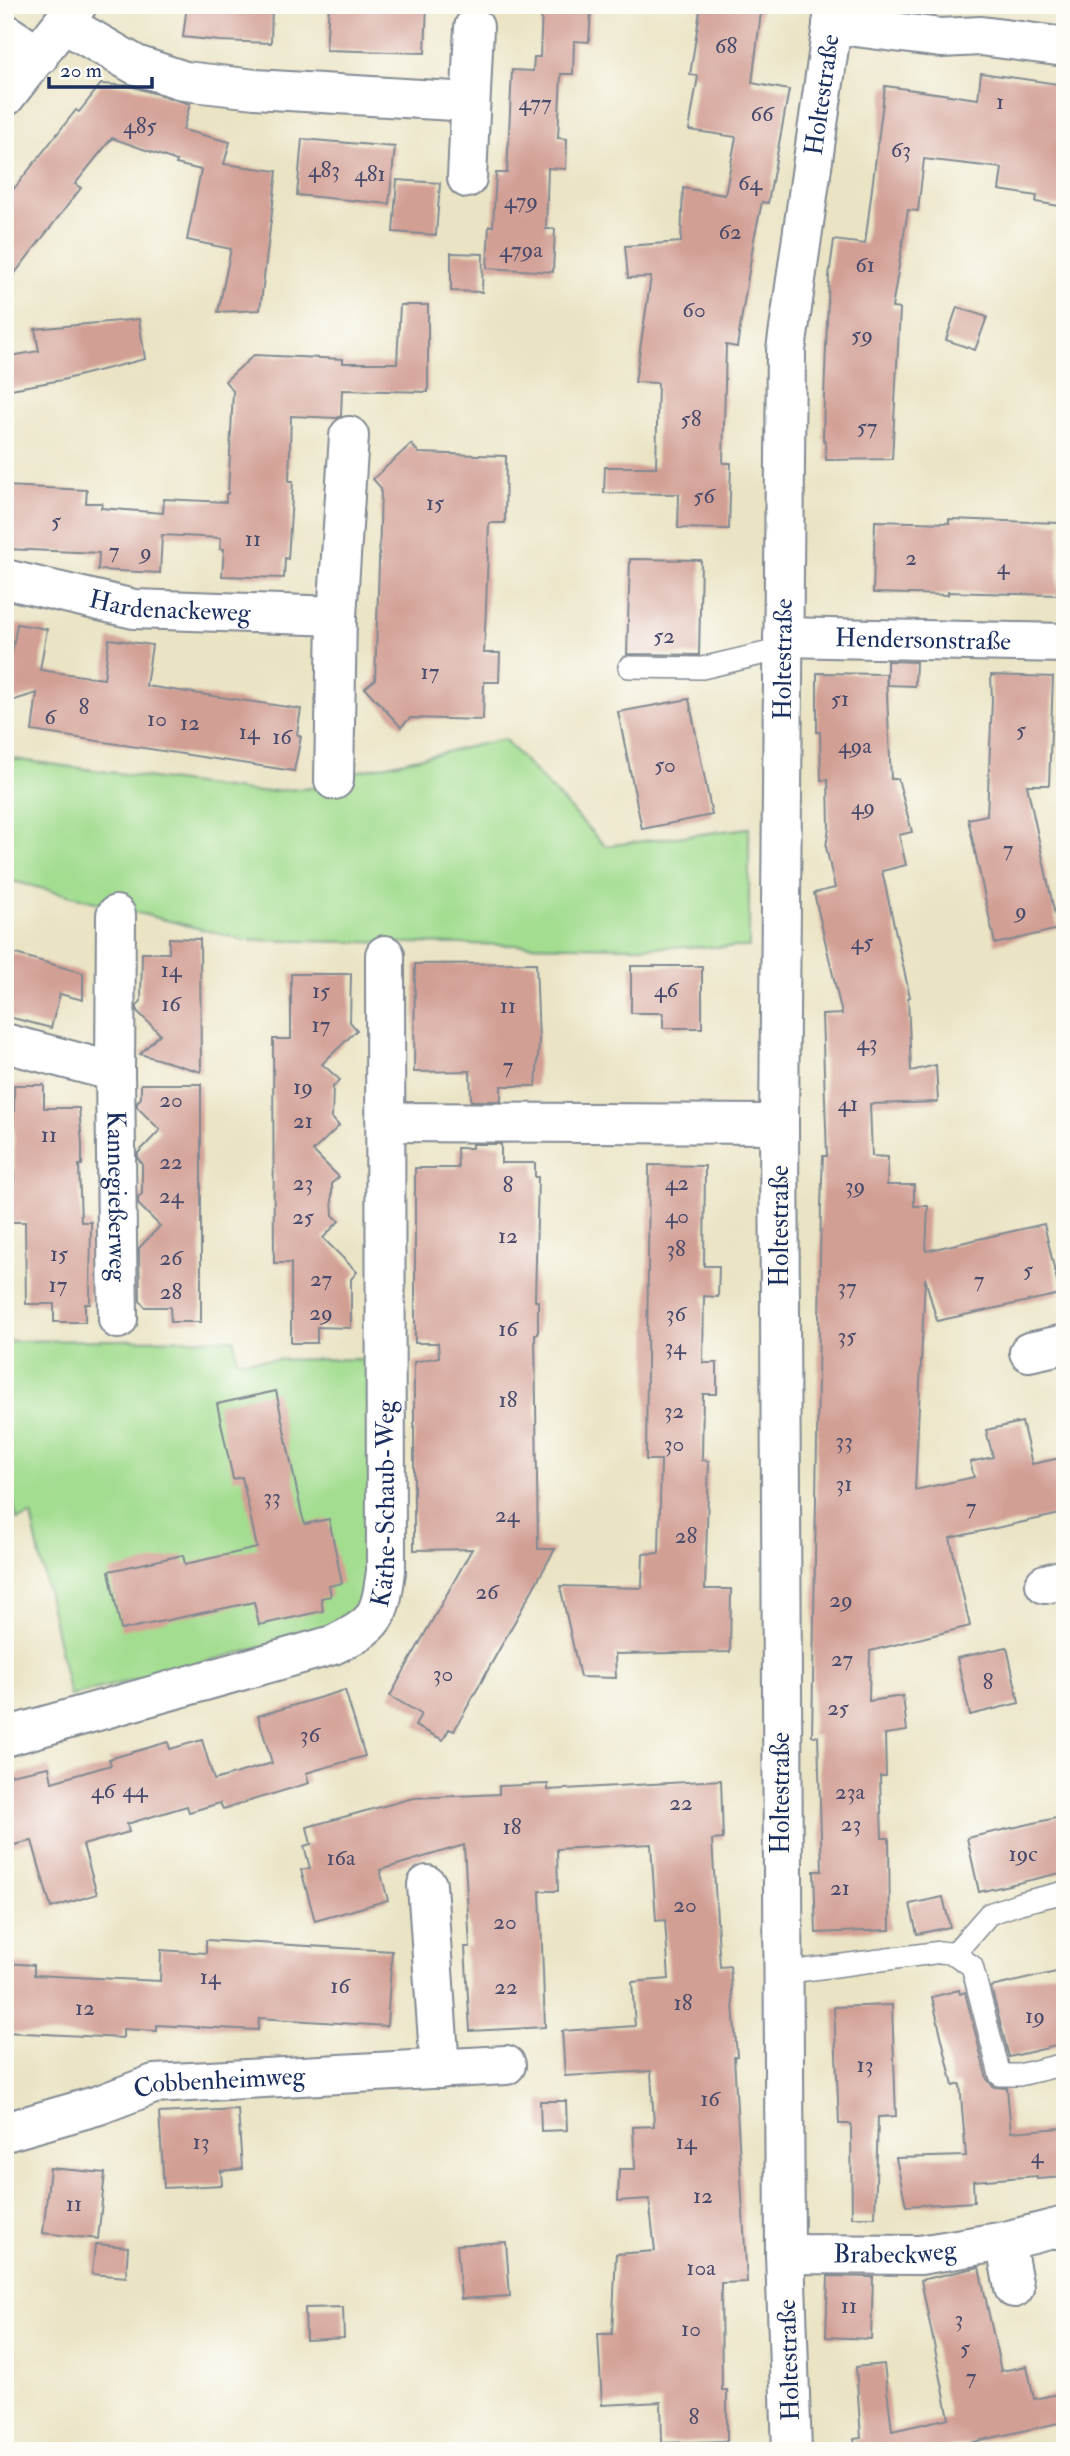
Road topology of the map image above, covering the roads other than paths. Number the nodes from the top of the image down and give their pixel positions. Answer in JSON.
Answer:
{"nodes":[{"id":1,"x":70,"y":14,"type":"edge"},
{"id":2,"x":833,"y":15,"type":"edge"},
{"id":3,"x":474,"y":27,"type":"dead end"},
{"id":4,"x":5,"y":33,"type":"edge"},
{"id":5,"x":1065,"y":47,"type":"edge"},
{"id":6,"x":39,"y":56,"type":"junction"},
{"id":7,"x":5,"y":97,"type":"edge"},
{"id":8,"x":470,"y":102,"type":"junction"},
{"id":9,"x":467,"y":178,"type":"dead end"},
{"id":10,"x":349,"y":436,"type":"dead end"},
{"id":11,"x":5,"y":579,"type":"edge"},
{"id":12,"x":337,"y":616,"type":"junction"},
{"id":13,"x":783,"y":643,"type":"junction"},
{"id":14,"x":1065,"y":643,"type":"edge"},
{"id":15,"x":629,"y":667,"type":"dead end"},
{"id":16,"x":334,"y":780,"type":"dead end"},
{"id":17,"x":116,"y":915,"type":"dead end"},
{"id":18,"x":385,"y":955,"type":"dead end"},
{"id":19,"x":5,"y":1043,"type":"edge"},
{"id":20,"x":115,"y":1072,"type":"junction"},
{"id":21,"x":386,"y":1122,"type":"junction"},
{"id":22,"x":779,"y":1124,"type":"junction"},
{"id":23,"x":118,"y":1319,"type":"dead end"},
{"id":24,"x":5,"y":1737,"type":"edge"},
{"id":25,"x":426,"y":1885,"type":"dead end"},
{"id":26,"x":1065,"y":1892,"type":"edge"},
{"id":27,"x":954,"y":1954,"type":"junction"},
{"id":28,"x":782,"y":1973,"type":"junction"},
{"id":29,"x":1065,"y":2064,"type":"edge"},
{"id":30,"x":506,"y":2065,"type":"dead end"},
{"id":31,"x":440,"y":2069,"type":"junction"},
{"id":32,"x":5,"y":2132,"type":"edge"},
{"id":33,"x":1065,"y":2226,"type":"edge"},
{"id":34,"x":1005,"y":2241,"type":"junction"},
{"id":35,"x":785,"y":2254,"type":"junction"},
{"id":36,"x":1014,"y":2288,"type":"dead end"},
{"id":37,"x":792,"y":2451,"type":"edge"}],
"edges":[{"from":1,"to":6,"type":"street"},
{"from":1,"to":8,"type":"street"},
{"from":2,"to":5,"type":"street"},
{"from":2,"to":13,"type":"street","name":"Holtestraße"},
{"from":3,"to":8,"type":"street"},
{"from":4,"to":6,"type":"street"},
{"from":6,"to":7,"type":"street"},
{"from":8,"to":9,"type":"street"},
{"from":10,"to":12,"type":"street"},
{"from":11,"to":12,"type":"street","name":"Hardenackeweg"},
{"from":12,"to":16,"type":"street"},
{"from":13,"to":14,"type":"street","name":"Hendersonstraße"},
{"from":13,"to":15,"type":"lane"},
{"from":13,"to":22,"type":"street","name":"Holtestraße"},
{"from":17,"to":20,"type":"street","name":"Kannegießerweg"},
{"from":18,"to":21,"type":"street","name":"Käthe-Schaub-Weg"},
{"from":19,"to":20,"type":"street","name":"Kannegießerweg"},
{"from":20,"to":23,"type":"street","name":"Kannegießerweg"},
{"from":21,"to":22,"type":"street"},
{"from":21,"to":24,"type":"street","name":"Käthe-Schaub-Weg"},
{"from":22,"to":28,"type":"street","name":"Holtestraße"},
{"from":25,"to":31,"type":"street"},
{"from":26,"to":27,"type":"lane"},
{"from":27,"to":28,"type":"lane"},
{"from":27,"to":29,"type":"lane"},
{"from":28,"to":35,"type":"street","name":"Holtestraße"},
{"from":30,"to":31,"type":"street","name":"Cobbenheimweg"},
{"from":31,"to":32,"type":"street","name":"Cobbenheimweg"},
{"from":33,"to":34,"type":"street","name":"Brabeckweg"},
{"from":34,"to":35,"type":"street","name":"Brabeckweg"},
{"from":34,"to":36,"type":"street"},
{"from":35,"to":37,"type":"street","name":"Holtestraße"}]}
